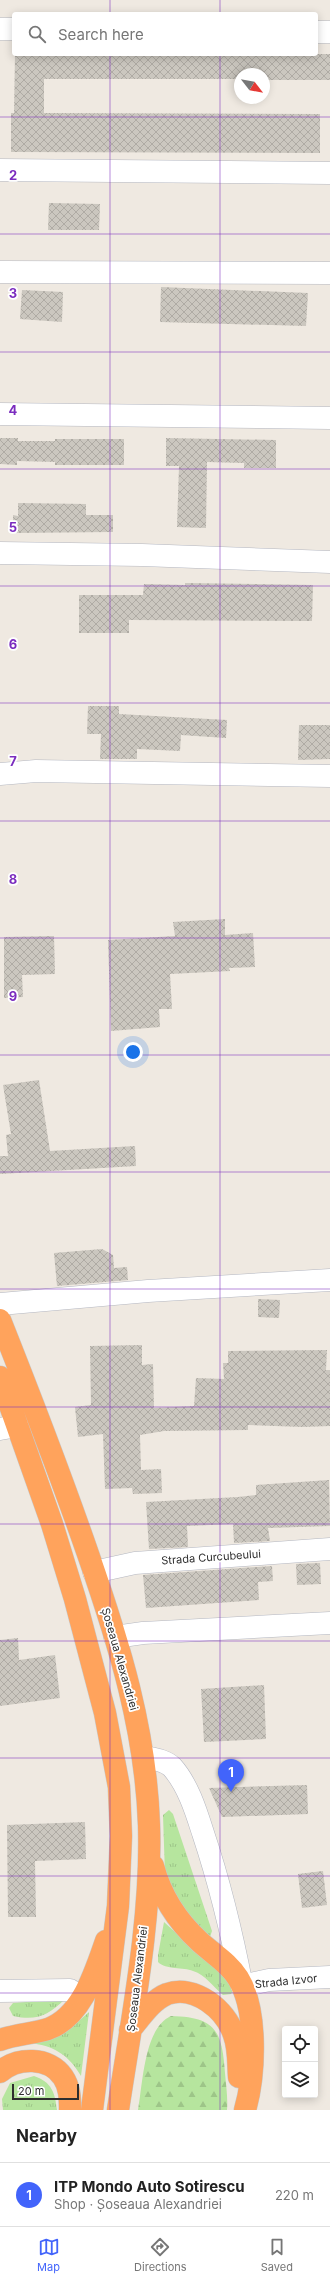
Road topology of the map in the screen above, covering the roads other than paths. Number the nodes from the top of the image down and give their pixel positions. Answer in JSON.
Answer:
{"nodes":[{"id":1,"x":0,"y":29,"type":"edge"},
{"id":2,"x":12,"y":29,"type":"edge"},
{"id":3,"x":318,"y":32,"type":"edge"},
{"id":4,"x":330,"y":32,"type":"edge"},
{"id":5,"x":0,"y":170,"type":"edge"},
{"id":6,"x":330,"y":173,"type":"edge"},
{"id":7,"x":0,"y":272,"type":"edge"},
{"id":8,"x":330,"y":273,"type":"edge"},
{"id":9,"x":0,"y":414,"type":"edge"},
{"id":10,"x":330,"y":418,"type":"edge"},
{"id":11,"x":0,"y":553,"type":"edge"},
{"id":12,"x":330,"y":562,"type":"edge"},
{"id":13,"x":0,"y":774,"type":"edge"},
{"id":14,"x":330,"y":776,"type":"edge"},
{"id":15,"x":330,"y":1280,"type":"edge"},
{"id":16,"x":0,"y":1304,"type":"edge"},
{"id":17,"x":0,"y":1320,"type":"edge"},
{"id":18,"x":0,"y":1377,"type":"edge"},
{"id":19,"x":9,"y":1428,"type":"edge"},
{"id":20,"x":330,"y":1549,"type":"edge"},
{"id":21,"x":94,"y":1572,"type":"junction"},
{"id":22,"x":330,"y":1623,"type":"edge"},
{"id":23,"x":115,"y":1637,"type":"junction"},
{"id":24,"x":144,"y":1757,"type":"junction"},
{"id":25,"x":150,"y":1856,"type":"junction"},
{"id":26,"x":118,"y":1906,"type":"junction"},
{"id":27,"x":330,"y":1977,"type":"edge"},
{"id":28,"x":242,"y":1986,"type":"junction"},
{"id":29,"x":70,"y":1990,"type":"dead end"},
{"id":30,"x":0,"y":1991,"type":"edge"},
{"id":31,"x":130,"y":2030,"type":"junction"},
{"id":32,"x":0,"y":2038,"type":"edge"},
{"id":33,"x":0,"y":2072,"type":"edge"},
{"id":34,"x":70,"y":2110,"type":"edge"},
{"id":35,"x":92,"y":2110,"type":"edge"},
{"id":36,"x":118,"y":2110,"type":"edge"},
{"id":37,"x":244,"y":2110,"type":"edge"}],
"edges":[{"from":1,"to":2,"type":"street"},
{"from":3,"to":4,"type":"street"},
{"from":5,"to":6,"type":"street"},
{"from":7,"to":8,"type":"street"},
{"from":9,"to":10,"type":"street"},
{"from":11,"to":12,"type":"street"},
{"from":13,"to":14,"type":"street"},
{"from":15,"to":16,"type":"street"},
{"from":17,"to":21,"type":"highway","name":"Șoseaua Alexandriei"},
{"from":18,"to":19,"type":"highway"},
{"from":19,"to":26,"type":"highway"},
{"from":20,"to":21,"type":"street","name":"Strada Curcubeului"},
{"from":21,"to":23,"type":"highway","name":"Șoseaua Alexandriei"},
{"from":22,"to":23,"type":"street"},
{"from":23,"to":24,"type":"highway","name":"Șoseaua Alexandriei"},
{"from":24,"to":25,"type":"highway","name":"Șoseaua Alexandriei"},
{"from":24,"to":28,"type":"street"},
{"from":25,"to":28,"type":"highway"},
{"from":25,"to":31,"type":"highway","name":"Șoseaua Alexandriei"},
{"from":26,"to":32,"type":"highway"},
{"from":26,"to":35,"type":"highway"},
{"from":27,"to":28,"type":"street","name":"Strada Izvor"},
{"from":28,"to":37,"type":"highway"},
{"from":29,"to":30,"type":"street"},
{"from":31,"to":36,"type":"highway","name":"Șoseaua Alexandriei"},
{"from":31,"to":37,"type":"highway"},
{"from":33,"to":34,"type":"highway"}]}
